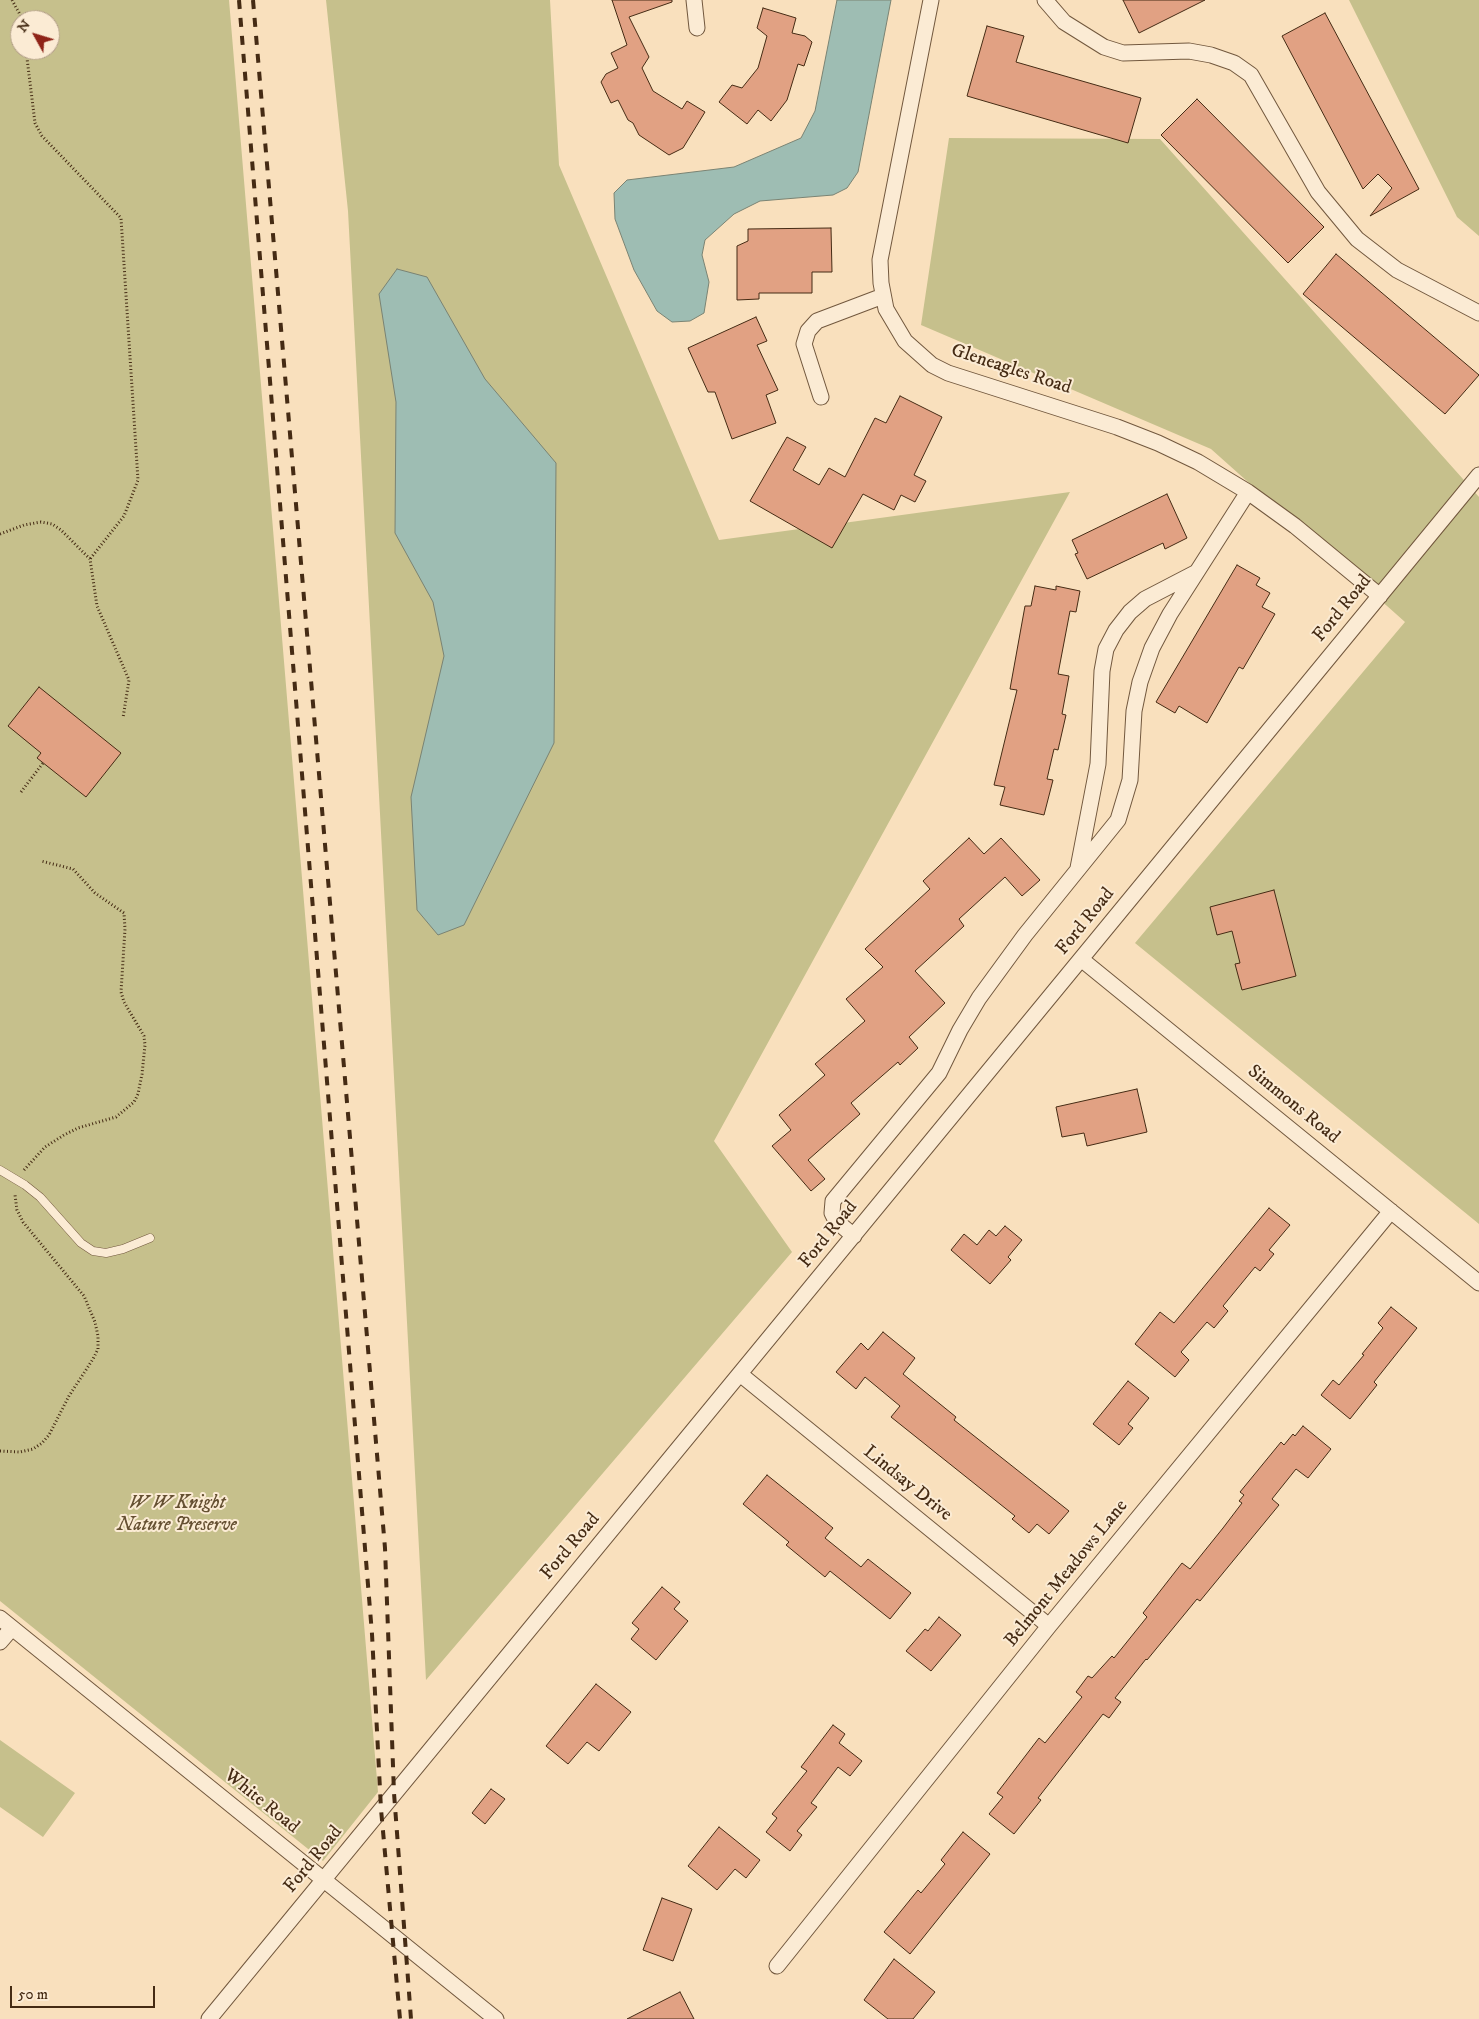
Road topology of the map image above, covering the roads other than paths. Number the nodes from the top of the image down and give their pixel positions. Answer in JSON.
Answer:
{"nodes":[{"id":1,"x":694,"y":0,"type":"edge"},
{"id":2,"x":931,"y":0,"type":"edge"},
{"id":3,"x":1045,"y":0,"type":"edge"},
{"id":4,"x":697,"y":28,"type":"dead end"},
{"id":5,"x":883,"y":296,"type":"junction"},
{"id":6,"x":1479,"y":313,"type":"edge"},
{"id":7,"x":821,"y":397,"type":"dead end"},
{"id":8,"x":1479,"y":475,"type":"edge"},
{"id":9,"x":1248,"y":492,"type":"junction"},
{"id":10,"x":1197,"y":572,"type":"junction"},
{"id":11,"x":1380,"y":596,"type":"junction"},
{"id":12,"x":1077,"y":872,"type":"junction"},
{"id":13,"x":1081,"y":959,"type":"junction"},
{"id":14,"x":0,"y":1170,"type":"edge"},
{"id":15,"x":1391,"y":1211,"type":"junction"},
{"id":16,"x":854,"y":1236,"type":"junction"},
{"id":17,"x":150,"y":1238,"type":"dead end"},
{"id":18,"x":1479,"y":1283,"type":"edge"},
{"id":19,"x":740,"y":1374,"type":"junction"},
{"id":20,"x":6,"y":1623,"type":"edge"},
{"id":21,"x":1049,"y":1626,"type":"junction"},
{"id":22,"x":0,"y":1642,"type":"edge"},
{"id":23,"x":324,"y":1879,"type":"junction"},
{"id":24,"x":777,"y":1966,"type":"dead end"},
{"id":25,"x":209,"y":2019,"type":"edge"},
{"id":26,"x":496,"y":2019,"type":"edge"}],
"edges":[{"from":1,"to":4,"type":"street"},
{"from":2,"to":5,"type":"street","name":"Gleneagles Road"},
{"from":3,"to":6,"type":"street"},
{"from":5,"to":7,"type":"street"},
{"from":5,"to":9,"type":"street","name":"Gleneagles Road"},
{"from":8,"to":11,"type":"street","name":"Ford Road"},
{"from":9,"to":10,"type":"street"},
{"from":9,"to":11,"type":"street","name":"Gleneagles Road"},
{"from":10,"to":12,"type":"street"},
{"from":10,"to":12,"type":"street"},
{"from":11,"to":13,"type":"street","name":"Ford Road"},
{"from":12,"to":16,"type":"street"},
{"from":13,"to":15,"type":"street","name":"Simmons Road"},
{"from":13,"to":16,"type":"street","name":"Ford Road"},
{"from":14,"to":17,"type":"lane"},
{"from":15,"to":18,"type":"street","name":"Simmons Road"},
{"from":15,"to":21,"type":"street","name":"Belmont Meadows Lane"},
{"from":16,"to":19,"type":"street","name":"Ford Road"},
{"from":19,"to":21,"type":"street","name":"Lindsay Drive"},
{"from":19,"to":23,"type":"street","name":"Ford Road"},
{"from":20,"to":22,"type":"street"},
{"from":20,"to":23,"type":"street","name":"White Road"},
{"from":21,"to":24,"type":"street","name":"Belmont Meadows Lane"},
{"from":23,"to":25,"type":"street","name":"Ford Road"},
{"from":23,"to":26,"type":"street","name":"White Road"}]}
